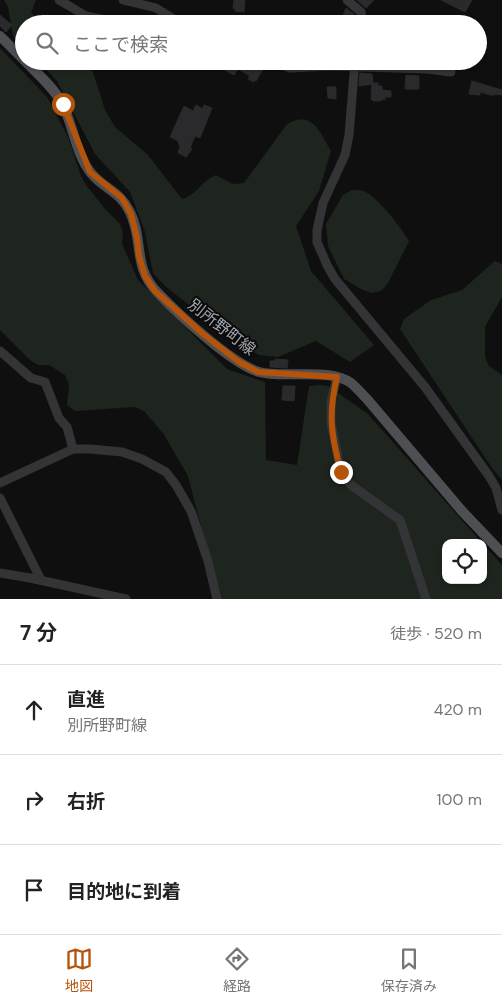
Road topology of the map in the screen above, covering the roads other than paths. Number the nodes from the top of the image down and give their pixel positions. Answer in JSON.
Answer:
{"nodes":[{"id":1,"x":59,"y":0,"type":"edge"},
{"id":2,"x":123,"y":0,"type":"edge"},
{"id":3,"x":347,"y":0,"type":"edge"},
{"id":4,"x":84,"y":15,"type":"edge"},
{"id":5,"x":167,"y":15,"type":"edge"},
{"id":6,"x":362,"y":15,"type":"edge"},
{"id":7,"x":0,"y":36,"type":"edge"},
{"id":8,"x":15,"y":52,"type":"edge"},
{"id":9,"x":33,"y":70,"type":"edge"},
{"id":10,"x":354,"y":70,"type":"edge"},
{"id":11,"x":435,"y":70,"type":"edge"},
{"id":12,"x":451,"y":72,"type":"dead end"},
{"id":13,"x":0,"y":351,"type":"edge"},
{"id":14,"x":337,"y":377,"type":"junction"},
{"id":15,"x":73,"y":449,"type":"junction"},
{"id":16,"x":0,"y":483,"type":"edge"},
{"id":17,"x":0,"y":498,"type":"edge"},
{"id":18,"x":502,"y":510,"type":"edge"},
{"id":19,"x":502,"y":553,"type":"edge"},
{"id":20,"x":0,"y":573,"type":"edge"},
{"id":21,"x":41,"y":580,"type":"junction"},
{"id":22,"x":126,"y":599,"type":"edge"},
{"id":23,"x":217,"y":599,"type":"edge"},
{"id":24,"x":426,"y":599,"type":"edge"}],
"edges":[{"from":1,"to":4,"type":"street"},
{"from":2,"to":5,"type":"street"},
{"from":3,"to":6,"type":"street"},
{"from":7,"to":8,"type":"main road","name":"別所野町線"},
{"from":9,"to":14,"type":"main road","name":"別所野町線"},
{"from":10,"to":18,"type":"street"},
{"from":11,"to":12,"type":"street"},
{"from":13,"to":15,"type":"street"},
{"from":14,"to":19,"type":"main road","name":"別所野町線"},
{"from":14,"to":24,"type":"street"},
{"from":15,"to":16,"type":"street"},
{"from":15,"to":23,"type":"street"},
{"from":17,"to":21,"type":"street"},
{"from":20,"to":21,"type":"street"},
{"from":21,"to":22,"type":"street"}]}
